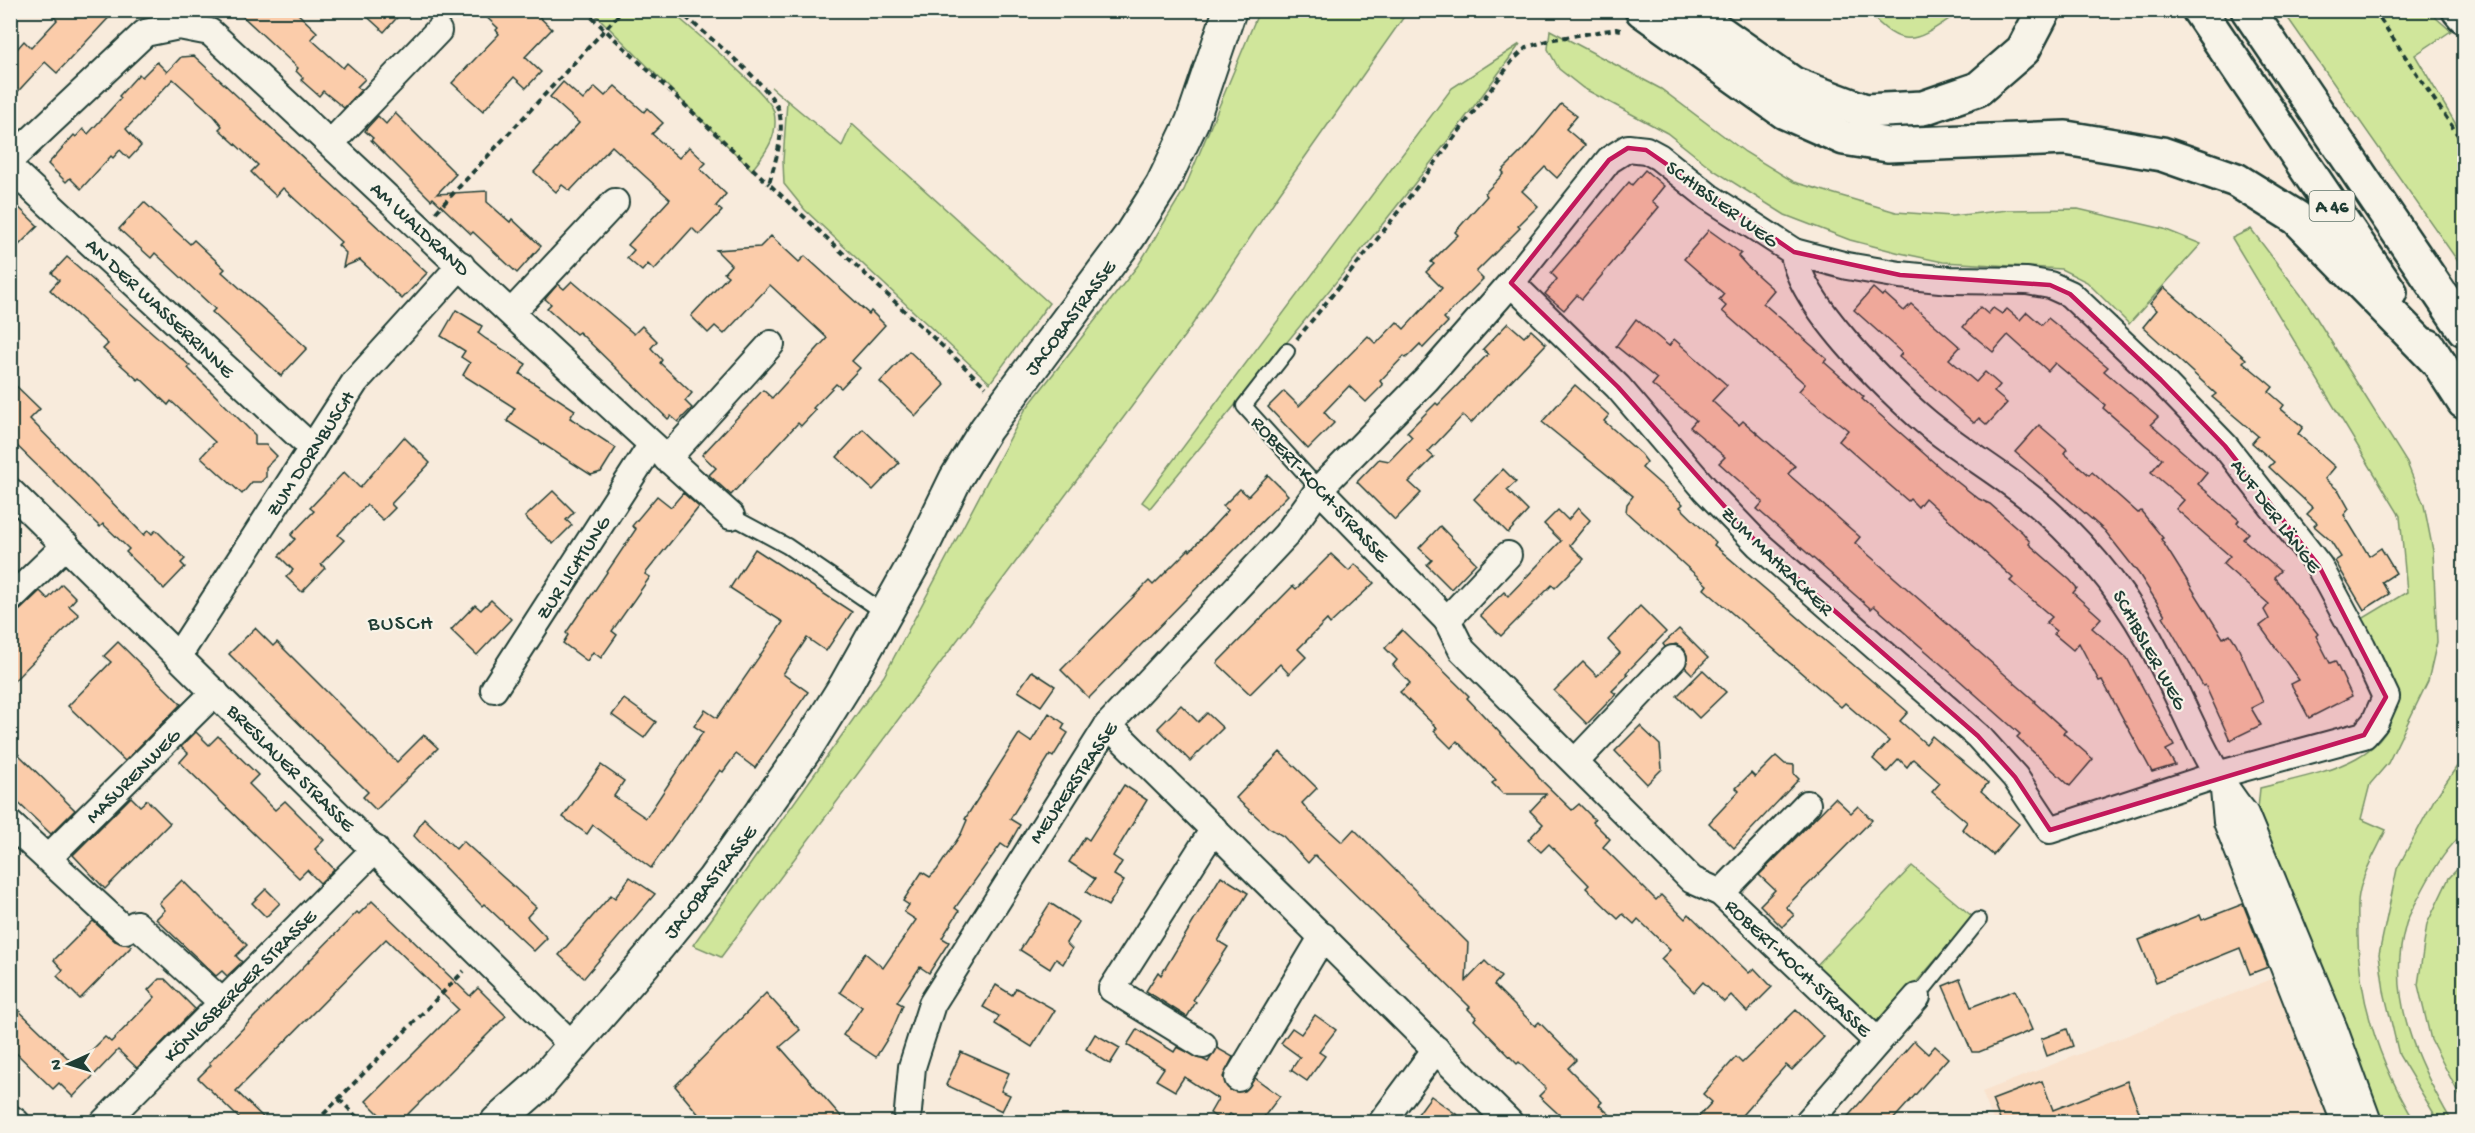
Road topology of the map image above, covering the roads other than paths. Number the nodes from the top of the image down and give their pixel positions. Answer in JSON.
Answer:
{"nodes":[{"id":1,"x":1230,"y":10,"type":"edge"},
{"id":2,"x":1688,"y":10,"type":"edge"},
{"id":3,"x":2044,"y":10,"type":"edge"},
{"id":4,"x":2199,"y":10,"type":"edge"},
{"id":5,"x":2248,"y":10,"type":"edge"},
{"id":6,"x":2459,"y":10,"type":"edge"},
{"id":7,"x":2464,"y":16,"type":"edge"},
{"id":8,"x":180,"y":18,"type":"edge"},
{"id":9,"x":1639,"y":21,"type":"edge"},
{"id":10,"x":438,"y":31,"type":"dead end"},
{"id":11,"x":331,"y":143,"type":"junction"},
{"id":12,"x":10,"y":160,"type":"edge"},
{"id":13,"x":10,"y":168,"type":"edge"},
{"id":14,"x":615,"y":202,"type":"dead end"},
{"id":15,"x":1794,"y":252,"type":"junction"},
{"id":16,"x":460,"y":265,"type":"junction"},
{"id":17,"x":1511,"y":283,"type":"junction"},
{"id":18,"x":512,"y":312,"type":"junction"},
{"id":19,"x":2464,"y":329,"type":"edge"},
{"id":20,"x":771,"y":344,"type":"dead end"},
{"id":21,"x":1287,"y":351,"type":"road end"},
{"id":22,"x":2440,"y":364,"type":"junction"},
{"id":23,"x":2464,"y":402,"type":"edge"},
{"id":24,"x":311,"y":447,"type":"junction"},
{"id":25,"x":659,"y":452,"type":"junction"},
{"id":26,"x":1319,"y":489,"type":"junction"},
{"id":27,"x":10,"y":490,"type":"edge"},
{"id":28,"x":731,"y":516,"type":"joint"},
{"id":29,"x":66,"y":545,"type":"junction"},
{"id":30,"x":1508,"y":555,"type":"dead end"},
{"id":31,"x":10,"y":599,"type":"edge"},
{"id":32,"x":885,"y":613,"type":"junction"},
{"id":33,"x":1447,"y":620,"type":"junction"},
{"id":34,"x":178,"y":656,"type":"junction"},
{"id":35,"x":1673,"y":659,"type":"dead end"},
{"id":36,"x":494,"y":689,"type":"dead end"},
{"id":37,"x":215,"y":692,"type":"junction"},
{"id":38,"x":1108,"y":725,"type":"junction"},
{"id":39,"x":1576,"y":761,"type":"junction"},
{"id":40,"x":2221,"y":782,"type":"junction"},
{"id":41,"x":1807,"y":804,"type":"dead end"},
{"id":42,"x":10,"y":824,"type":"edge"},
{"id":43,"x":1214,"y":829,"type":"junction"},
{"id":44,"x":2050,"y":830,"type":"joint"},
{"id":45,"x":375,"y":849,"type":"junction"},
{"id":46,"x":48,"y":858,"type":"junction"},
{"id":47,"x":1721,"y":894,"type":"junction"},
{"id":48,"x":1979,"y":920,"type":"dead end"},
{"id":49,"x":1323,"y":936,"type":"junction"},
{"id":50,"x":1917,"y":997,"type":"joint"},
{"id":51,"x":222,"y":1002,"type":"junction"},
{"id":52,"x":1877,"y":1041,"type":"junction"},
{"id":53,"x":572,"y":1045,"type":"junction"},
{"id":54,"x":1203,"y":1045,"type":"dead end"},
{"id":55,"x":1436,"y":1049,"type":"junction"},
{"id":56,"x":1238,"y":1078,"type":"dead end"},
{"id":57,"x":10,"y":1118,"type":"edge"},
{"id":58,"x":16,"y":1122,"type":"edge"},
{"id":59,"x":104,"y":1122,"type":"edge"},
{"id":60,"x":497,"y":1122,"type":"edge"},
{"id":61,"x":906,"y":1122,"type":"edge"},
{"id":62,"x":1382,"y":1122,"type":"edge"},
{"id":63,"x":1509,"y":1122,"type":"edge"},
{"id":64,"x":1808,"y":1122,"type":"edge"},
{"id":65,"x":2345,"y":1122,"type":"edge"},
{"id":66,"x":2368,"y":1122,"type":"edge"}],
"edges":[{"from":1,"to":32,"type":"street","name":"JACOBASTRASSE"},
{"from":2,"to":3,"type":"main road"},
{"from":4,"to":22,"type":"main road","number":"A 46"},
{"from":5,"to":19,"type":"main road","number":"A 46"},
{"from":6,"to":7,"type":"main road"},
{"from":8,"to":11,"type":"street","name":"AM WALDRAND"},
{"from":8,"to":12,"type":"street","name":"AM WALDRAND"},
{"from":9,"to":22,"type":"main road"},
{"from":10,"to":11,"type":"street"},
{"from":11,"to":16,"type":"street","name":"AM WALDRAND"},
{"from":13,"to":24,"type":"street","name":"AN DER WASSERRINNE"},
{"from":14,"to":18,"type":"street"},
{"from":15,"to":17,"type":"street","name":"SCHIBSLER WEG"},
{"from":15,"to":40,"type":"street","name":"SCHIBSLER WEG"},
{"from":15,"to":40,"type":"street","name":"AUF DER LÄNGE"},
{"from":16,"to":18,"type":"street","name":"AM WALDRAND"},
{"from":16,"to":24,"type":"street","name":"ZUM DORNBUSCH"},
{"from":17,"to":26,"type":"street","name":"SCHIBSLER WEG"},
{"from":17,"to":44,"type":"street","name":"ZUM MAHRACKER"},
{"from":18,"to":25,"type":"street","name":"AM WALDRAND"},
{"from":20,"to":25,"type":"street"},
{"from":21,"to":26,"type":"lane","name":"ROBERT-KOCH-STRASSE"},
{"from":22,"to":23,"type":"main road","number":"A 46"},
{"from":24,"to":34,"type":"street","name":"ZUM DORNBUSCH"},
{"from":25,"to":28,"type":"street","name":"AM WALDRAND"},
{"from":25,"to":36,"type":"street","name":"ZUR LICHTUNG"},
{"from":26,"to":33,"type":"street","name":"ROBERT-KOCH-STRASSE"},
{"from":26,"to":38,"type":"street","name":"MEURERSTRASSE"},
{"from":27,"to":29,"type":"street","name":"BRESLAUER STRASSE"},
{"from":28,"to":32,"type":"lane","name":"AM WALDRAND"},
{"from":29,"to":31,"type":"street"},
{"from":29,"to":34,"type":"street","name":"BRESLAUER STRASSE"},
{"from":30,"to":33,"type":"street"},
{"from":32,"to":53,"type":"street","name":"JACOBASTRASSE"},
{"from":33,"to":39,"type":"street","name":"ROBERT-KOCH-STRASSE"},
{"from":34,"to":37,"type":"street","name":"BRESLAUER STRASSE"},
{"from":35,"to":39,"type":"street"},
{"from":37,"to":45,"type":"street","name":"BRESLAUER STRASSE"},
{"from":37,"to":46,"type":"street","name":"MASURENWEG"},
{"from":38,"to":43,"type":"street"},
{"from":38,"to":61,"type":"street","name":"MEURERSTRASSE"},
{"from":39,"to":47,"type":"street","name":"ROBERT-KOCH-STRASSE"},
{"from":40,"to":44,"type":"street","name":"AUF DER LÄNGE"},
{"from":40,"to":65,"type":"street","name":"SCHIBSLER WEG"},
{"from":40,"to":66,"type":"street","name":"SCHIBSLER WEG"},
{"from":41,"to":47,"type":"street","name":"ROBERT-KOCH-STRASSE"},
{"from":42,"to":46,"type":"street"},
{"from":43,"to":49,"type":"street"},
{"from":43,"to":54,"type":"street"},
{"from":45,"to":51,"type":"street","name":"KÖNIGSBERGER STRASSE"},
{"from":45,"to":53,"type":"street","name":"BRESLAUER STRASSE"},
{"from":46,"to":51,"type":"street"},
{"from":47,"to":52,"type":"street","name":"ROBERT-KOCH-STRASSE"},
{"from":48,"to":50,"type":"lane"},
{"from":49,"to":55,"type":"street"},
{"from":49,"to":56,"type":"street"},
{"from":50,"to":52,"type":"street"},
{"from":51,"to":59,"type":"street","name":"KÖNIGSBERGER STRASSE"},
{"from":52,"to":64,"type":"street"},
{"from":53,"to":60,"type":"street","name":"JACOBASTRASSE"},
{"from":55,"to":62,"type":"street"},
{"from":55,"to":63,"type":"street"},
{"from":57,"to":58,"type":"street"}]}
